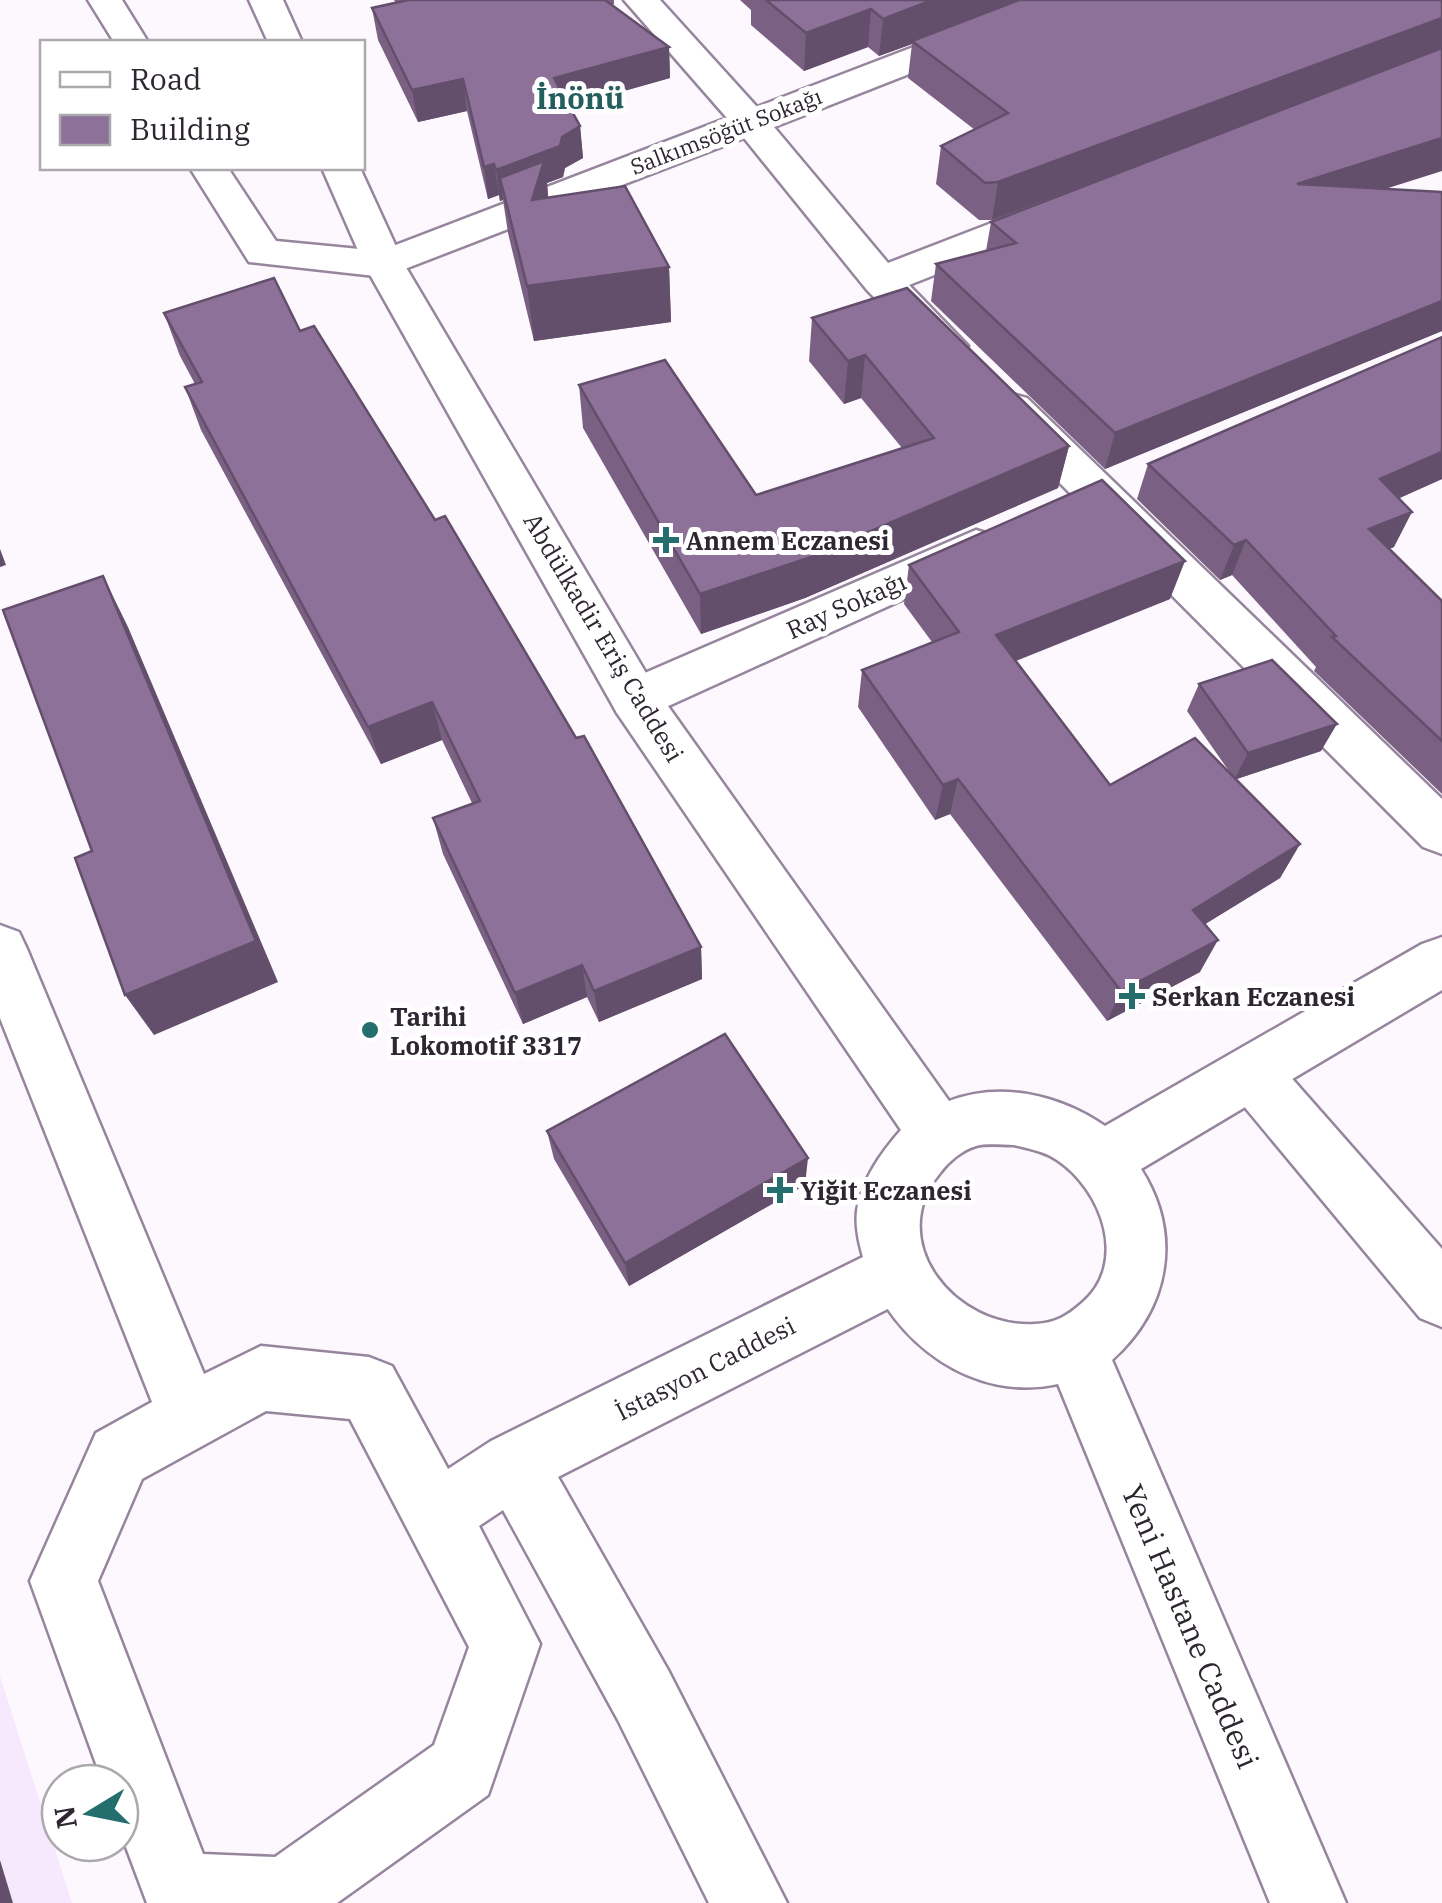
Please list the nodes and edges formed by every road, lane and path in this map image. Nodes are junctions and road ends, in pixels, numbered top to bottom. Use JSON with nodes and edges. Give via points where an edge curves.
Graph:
{"nodes":[{"id":1,"x":104,"y":0,"type":"edge"},
{"id":2,"x":266,"y":0,"type":"edge"},
{"id":3,"x":641,"y":0,"type":"edge"},
{"id":4,"x":1068,"y":0,"type":"edge"},
{"id":5,"x":130,"y":40,"type":"edge"},
{"id":6,"x":284,"y":40,"type":"edge"},
{"id":7,"x":750,"y":121,"type":"junction"},
{"id":8,"x":211,"y":170,"type":"edge"},
{"id":9,"x":342,"y":170,"type":"edge"},
{"id":10,"x":1098,"y":196,"type":"edge"},
{"id":11,"x":384,"y":264,"type":"junction"},
{"id":12,"x":881,"y":281,"type":"junction"},
{"id":13,"x":1009,"y":532,"type":"edge"},
{"id":14,"x":635,"y":699,"type":"junction"},
{"id":15,"x":1442,"y":832,"type":"edge"},
{"id":16,"x":0,"y":950,"type":"edge"},
{"id":17,"x":1442,"y":962,"type":"edge"},
{"id":18,"x":1253,"y":1075,"type":"junction"},
{"id":19,"x":938,"y":1134,"type":"junction"},
{"id":20,"x":1100,"y":1161,"type":"junction"},
{"id":21,"x":897,"y":1272,"type":"junction"},
{"id":22,"x":1442,"y":1296,"type":"edge"},
{"id":23,"x":1075,"y":1348,"type":"junction"},
{"id":24,"x":190,"y":1417,"type":"junction"},
{"id":25,"x":514,"y":1464,"type":"junction"},
{"id":26,"x":436,"y":1515,"type":"junction"},
{"id":27,"x":748,"y":1903,"type":"edge"},
{"id":28,"x":1308,"y":1903,"type":"edge"}],
"edges":[{"from":1,"to":5,"type":"street"},
{"from":2,"to":6,"type":"street"},
{"from":3,"to":7,"type":"street"},
{"from":4,"to":7,"type":"street","name":"Salkımsöğüt Sokağı"},
{"from":7,"to":11,"type":"street","name":"Salkımsöğüt Sokağı"},
{"from":7,"to":12,"type":"street"},
{"from":8,"to":11,"type":"street","via":[[263,253]]},
{"from":9,"to":11,"type":"street","name":"Abdülkadir Eriş Caddesi"},
{"from":10,"to":12,"type":"street"},
{"from":11,"to":14,"type":"street","name":"Abdülkadir Eriş Caddesi"},
{"from":12,"to":15,"type":"street"},
{"from":13,"to":14,"type":"street","name":"Ray Sokağı"},
{"from":14,"to":19,"type":"street","name":"Abdülkadir Eriş Caddesi"},
{"from":16,"to":24,"type":"street"},
{"from":17,"to":18,"type":"street"},
{"from":18,"to":20,"type":"street"},
{"from":18,"to":22,"type":"street"},
{"from":19,"to":20,"type":"street","via":[[974,1119],[1014,1118],[1054,1128]]},
{"from":19,"to":21,"type":"street","via":[[910,1159],[893,1192],[888,1232]]},
{"from":20,"to":23,"type":"street","via":[[1134,1217],[1138,1256],[1130,1294],[1108,1326]]},
{"from":21,"to":23,"type":"street","via":[[919,1308],[952,1337],[992,1354],[1034,1358]]},
{"from":21,"to":25,"type":"street","name":"İstasyon Caddesi"},
{"from":23,"to":28,"type":"street","name":"Yeni Hastane Caddesi"},
{"from":24,"to":26,"type":"street","via":[[261,1378],[370,1389]]},
{"from":24,"to":26,"type":"street","via":[[119,1456],[64,1581],[179,1890],[285,1894],[462,1768],[506,1644]]},
{"from":25,"to":26,"type":"street","name":"İstasyon Caddesi"},
{"from":25,"to":27,"type":"street"}]}
